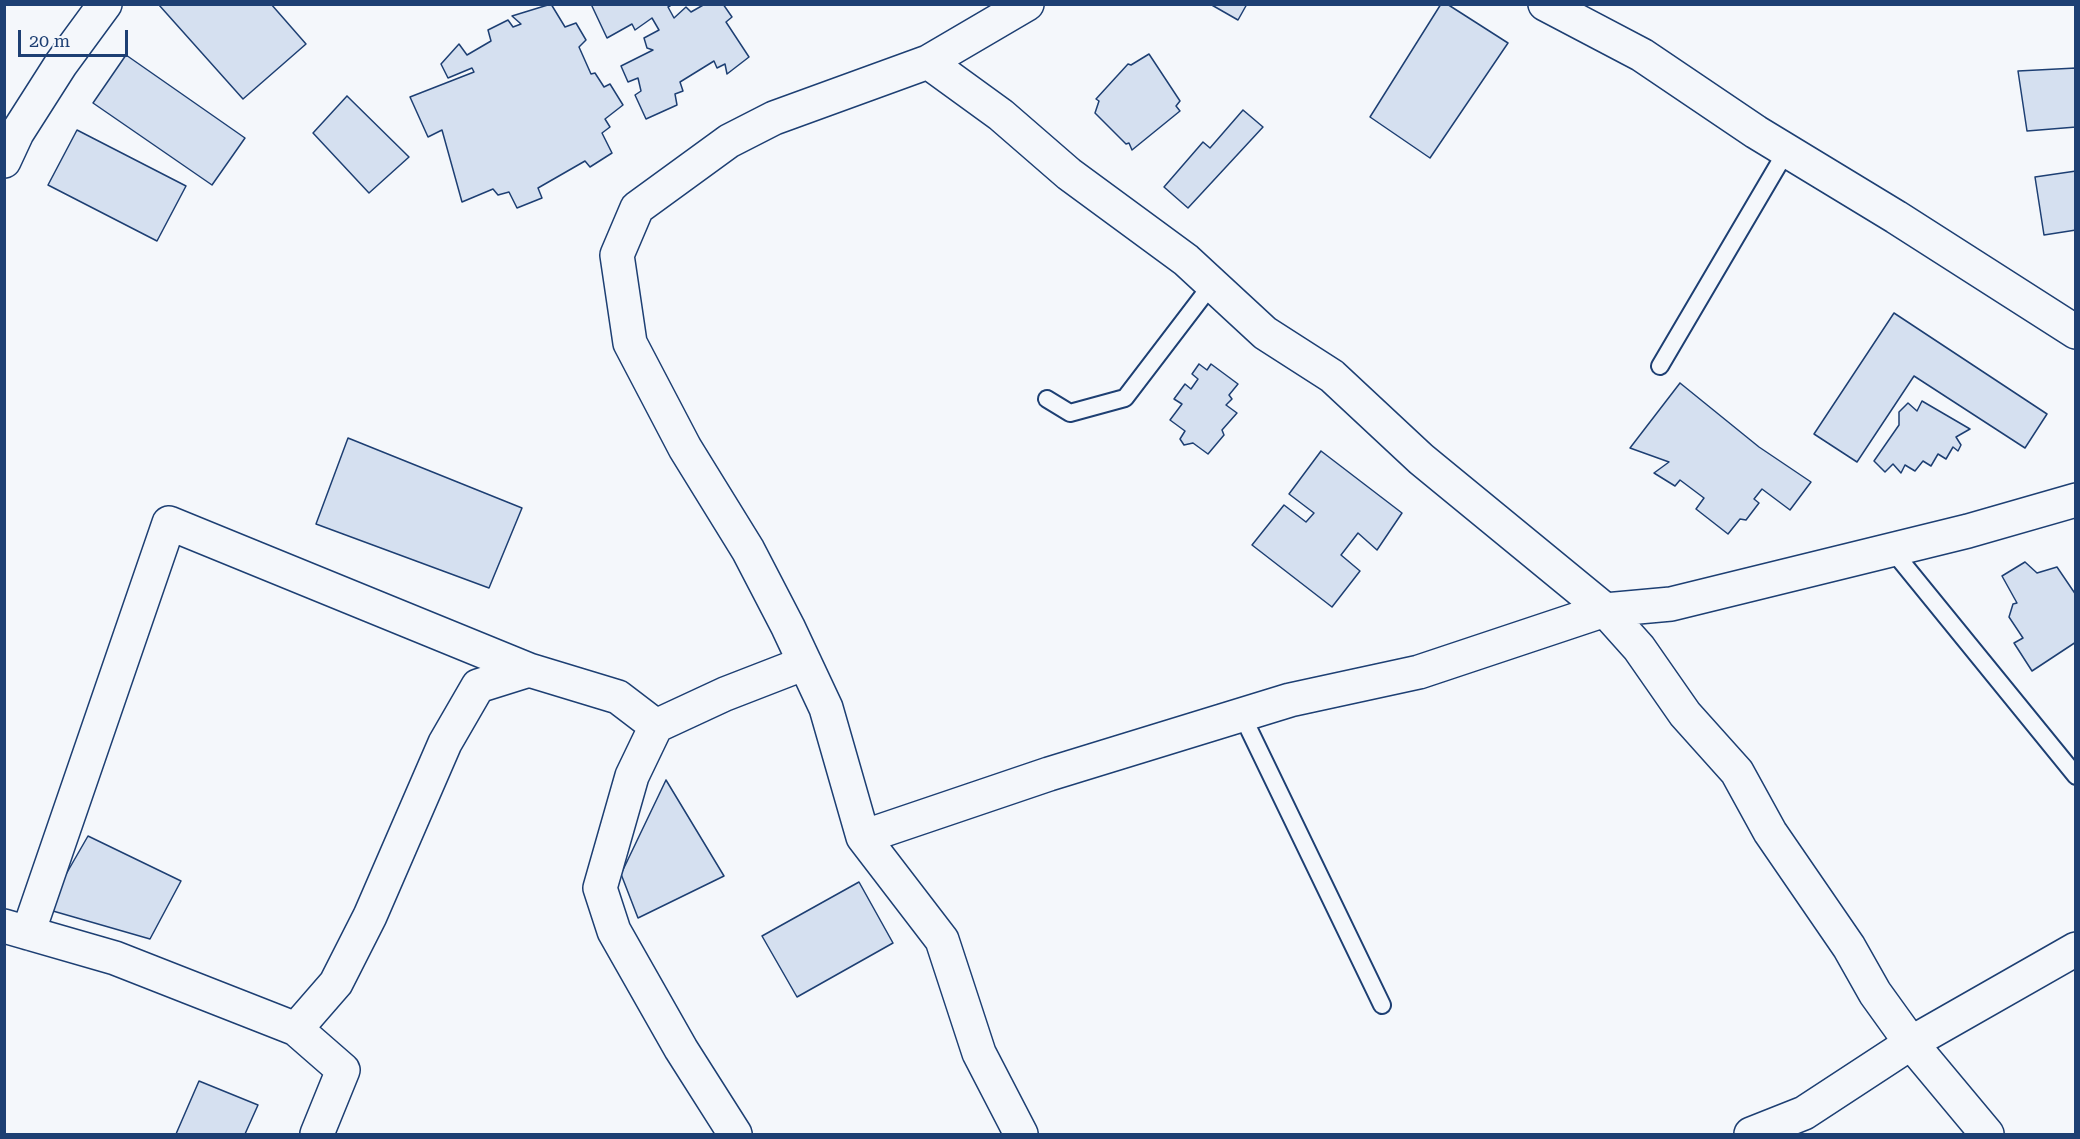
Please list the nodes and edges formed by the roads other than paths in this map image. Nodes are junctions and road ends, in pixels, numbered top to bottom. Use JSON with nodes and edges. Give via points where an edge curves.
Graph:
{"nodes":[{"id":1,"x":92,"y":4,"type":"edge"},
{"id":2,"x":105,"y":4,"type":"edge"},
{"id":3,"x":1027,"y":4,"type":"edge"},
{"id":4,"x":1545,"y":4,"type":"edge"},
{"id":5,"x":928,"y":62,"type":"junction"},
{"id":6,"x":61,"y":64,"type":"junction"},
{"id":7,"x":9,"y":142,"type":"edge"},
{"id":8,"x":1787,"y":150,"type":"junction"},
{"id":9,"x":1212,"y":284,"type":"junction"},
{"id":10,"x":2076,"y":332,"type":"edge"},
{"id":11,"x":1660,"y":366,"type":"dead end"},
{"id":12,"x":1047,"y":399,"type":"dead end"},
{"id":13,"x":2076,"y":500,"type":"edge"},
{"id":14,"x":1892,"y":550,"type":"junction"},
{"id":15,"x":1605,"y":610,"type":"junction"},
{"id":16,"x":805,"y":663,"type":"junction"},
{"id":17,"x":529,"y":670,"type":"junction"},
{"id":18,"x":1242,"y":715,"type":"junction"},
{"id":19,"x":656,"y":726,"type":"junction"},
{"id":20,"x":2076,"y":776,"type":"edge"},
{"id":21,"x":863,"y":837,"type":"junction"},
{"id":22,"x":16,"y":930,"type":"edge"},
{"id":23,"x":2076,"y":950,"type":"edge"},
{"id":24,"x":1382,"y":1005,"type":"dead end"},
{"id":25,"x":296,"y":1029,"type":"junction"},
{"id":26,"x":1911,"y":1043,"type":"junction"},
{"id":27,"x":317,"y":1134,"type":"edge"},
{"id":28,"x":735,"y":1134,"type":"edge"},
{"id":29,"x":1021,"y":1134,"type":"edge"},
{"id":30,"x":1751,"y":1134,"type":"edge"},
{"id":31,"x":1987,"y":1134,"type":"edge"}],
"edges":[{"from":1,"to":6,"type":"street"},
{"from":2,"to":6,"type":"street"},
{"from":3,"to":5,"type":"street"},
{"from":4,"to":8,"type":"street","via":[[1642,55]]},
{"from":5,"to":9,"type":"street","via":[[1001,115],[1069,174],[1186,260]]},
{"from":5,"to":16,"type":"street","via":[[774,118],[729,141],[637,208],[617,255],[630,342],[685,448],[748,550]]},
{"from":6,"to":7,"type":"street"},
{"from":8,"to":10,"type":"street"},
{"from":8,"to":11,"type":"lane"},
{"from":9,"to":12,"type":"lane","via":[[1125,398],[1070,412]]},
{"from":9,"to":15,"type":"street","via":[[1265,333],[1332,376],[1421,459]]},
{"from":13,"to":14,"type":"street"},
{"from":14,"to":15,"type":"street","via":[[1671,604]]},
{"from":14,"to":20,"type":"lane"},
{"from":15,"to":18,"type":"street","via":[[1419,672],[1290,700]]},
{"from":15,"to":26,"type":"street","via":[[1639,648],[1685,714],[1737,772],[1770,832],[1850,946],[1875,993]]},
{"from":16,"to":19,"type":"street"},
{"from":16,"to":21,"type":"street","via":[[826,708]]},
{"from":17,"to":19,"type":"street","via":[[618,697]]},
{"from":17,"to":22,"type":"street","via":[[169,523]]},
{"from":17,"to":25,"type":"street","via":[[478,686],[444,743],[370,916],[336,983]]},
{"from":18,"to":21,"type":"street"},
{"from":18,"to":24,"type":"lane"},
{"from":19,"to":28,"type":"street","via":[[632,776],[600,888],[614,931]]},
{"from":21,"to":29,"type":"street","via":[[942,940],[979,1053]]},
{"from":22,"to":25,"type":"street","via":[[115,958]]},
{"from":23,"to":26,"type":"street"},
{"from":25,"to":27,"type":"street","via":[[343,1070]]},
{"from":26,"to":30,"type":"street","via":[[1803,1113]]},
{"from":26,"to":31,"type":"street"}]}
